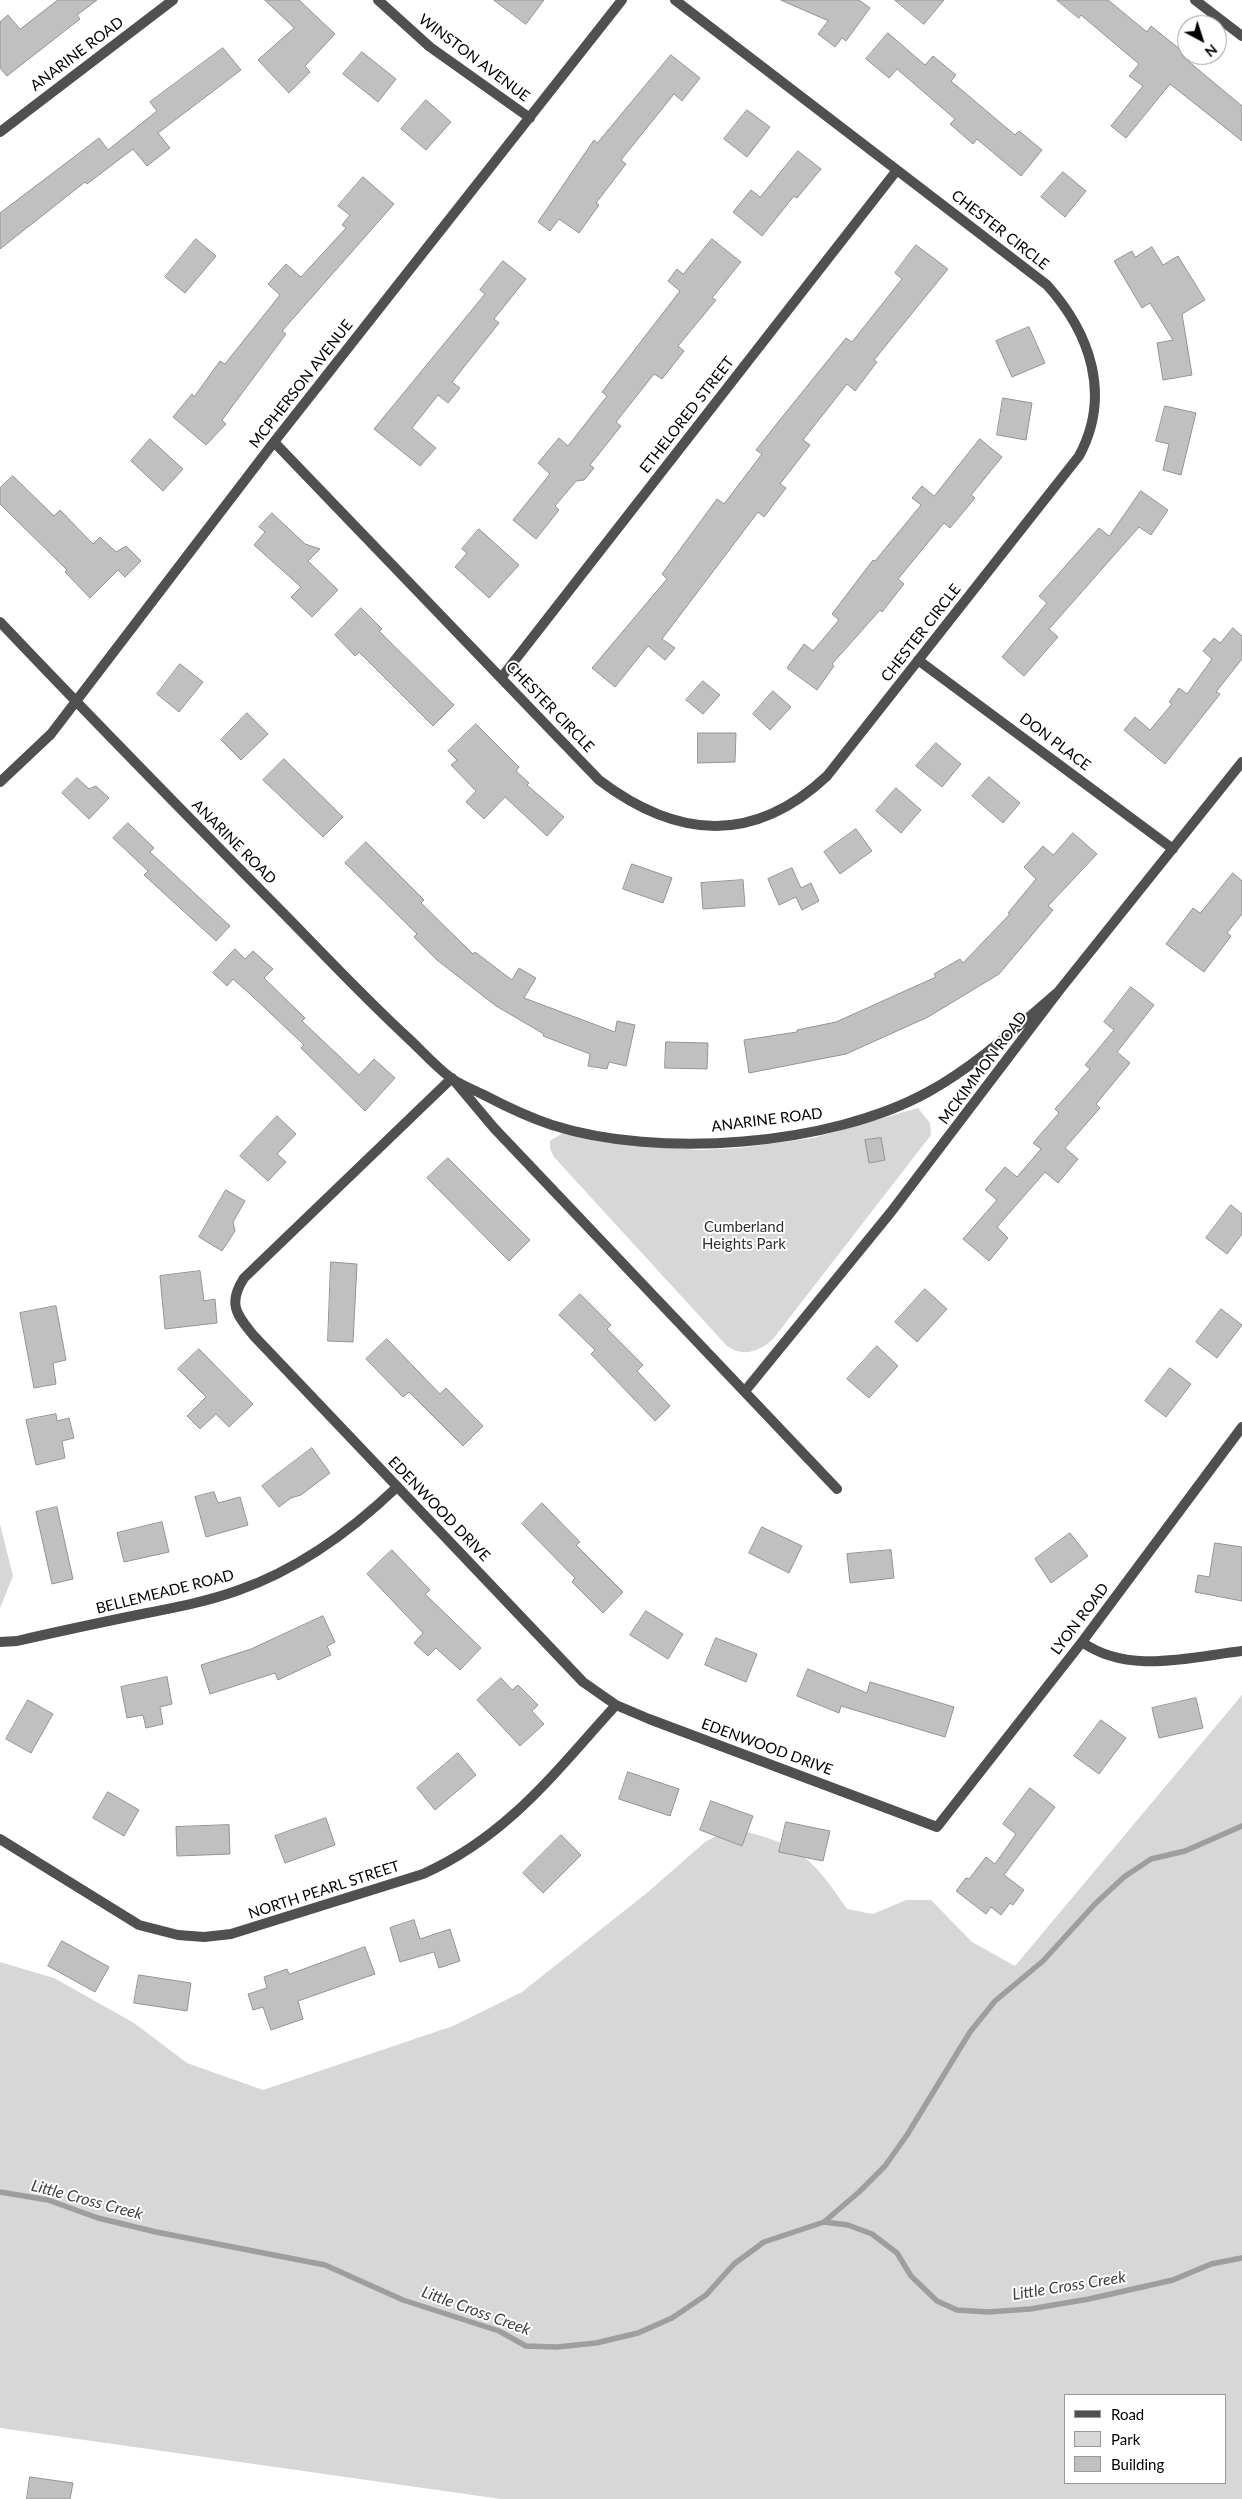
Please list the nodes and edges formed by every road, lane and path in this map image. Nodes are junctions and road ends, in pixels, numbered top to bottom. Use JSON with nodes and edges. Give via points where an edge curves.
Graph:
{"nodes":[{"id":1,"x":173,"y":0,"type":"edge"},
{"id":2,"x":378,"y":0,"type":"edge"},
{"id":3,"x":622,"y":0,"type":"edge"},
{"id":4,"x":675,"y":0,"type":"edge"},
{"id":5,"x":1195,"y":0,"type":"edge"},
{"id":6,"x":1242,"y":36,"type":"edge"},
{"id":7,"x":530,"y":118,"type":"junction"},
{"id":8,"x":0,"y":132,"type":"edge"},
{"id":9,"x":897,"y":170,"type":"junction"},
{"id":10,"x":274,"y":442,"type":"junction"},
{"id":11,"x":0,"y":622,"type":"edge"},
{"id":12,"x":918,"y":660,"type":"junction"},
{"id":13,"x":501,"y":678,"type":"junction"},
{"id":14,"x":75,"y":702,"type":"junction"},
{"id":15,"x":1242,"y":762,"type":"edge"},
{"id":16,"x":0,"y":782,"type":"edge"},
{"id":17,"x":1173,"y":849,"type":"junction"},
{"id":18,"x":1058,"y":992,"type":"junction"},
{"id":19,"x":452,"y":1078,"type":"junction"},
{"id":20,"x":745,"y":1391,"type":"junction"},
{"id":21,"x":1242,"y":1427,"type":"edge"},
{"id":22,"x":397,"y":1487,"type":"junction"},
{"id":23,"x":837,"y":1488,"type":"dead end"},
{"id":24,"x":0,"y":1642,"type":"edge"},
{"id":25,"x":1082,"y":1642,"type":"junction"},
{"id":26,"x":1242,"y":1651,"type":"edge"},
{"id":27,"x":616,"y":1705,"type":"junction"},
{"id":28,"x":937,"y":1827,"type":"joint"},
{"id":29,"x":0,"y":1839,"type":"edge"}],
"edges":[{"from":1,"to":8,"type":"street","name":"ANARINE ROAD"},
{"from":2,"to":7,"type":"street","name":"WINSTON AVENUE","via":[[430,47]]},
{"from":3,"to":7,"type":"street","name":"MCPHERSON AVENUE"},
{"from":4,"to":9,"type":"street","name":"CHESTER CIRCLE"},
{"from":5,"to":6,"type":"street"},
{"from":7,"to":10,"type":"street","name":"MCPHERSON AVENUE"},
{"from":9,"to":12,"type":"street","name":"CHESTER CIRCLE","via":[[1047,285],[1079,327],[1089,352],[1094,378],[1093,418],[1079,456]]},
{"from":9,"to":13,"type":"street","name":"ETHELORED STREET"},
{"from":10,"to":13,"type":"street","name":"CHESTER CIRCLE"},
{"from":10,"to":14,"type":"street","name":"MCPHERSON AVENUE"},
{"from":11,"to":14,"type":"street","name":"ANARINE ROAD"},
{"from":12,"to":13,"type":"street","name":"CHESTER CIRCLE","via":[[828,776],[808,794],[761,819],[721,826],[668,819],[620,796],[599,780]]},
{"from":12,"to":17,"type":"street","name":"DON PLACE"},
{"from":14,"to":16,"type":"street","name":"MCPHERSON AVENUE","via":[[51,734]]},
{"from":14,"to":19,"type":"street","name":"ANARINE ROAD","via":[[373,1005]]},
{"from":15,"to":17,"type":"street","name":"MCKIMMON ROAD"},
{"from":17,"to":18,"type":"street","name":"MCKIMMON ROAD"},
{"from":18,"to":19,"type":"street","name":"ANARINE ROAD","via":[[975,1063],[926,1093],[870,1116],[806,1133],[699,1143],[593,1134],[516,1112]]},
{"from":18,"to":20,"type":"street","name":"MCKIMMON ROAD","via":[[891,1212]]},
{"from":19,"to":20,"type":"street","name":"ANARINE ROAD","via":[[494,1128]]},
{"from":19,"to":22,"type":"street","name":"EDENWOOD DRIVE","via":[[244,1278],[235,1302],[238,1315],[254,1336]]},
{"from":20,"to":23,"type":"street","name":"ANARINE ROAD"},
{"from":21,"to":25,"type":"street","name":"LYON ROAD"},
{"from":22,"to":24,"type":"street","name":"BELLEMEADE ROAD","via":[[345,1532],[312,1555],[240,1590],[201,1602]]},
{"from":22,"to":27,"type":"street","name":"EDENWOOD DRIVE","via":[[584,1682]]},
{"from":25,"to":26,"type":"street","via":[[1095,1652],[1147,1662]]},
{"from":25,"to":28,"type":"street","name":"LYON ROAD"},
{"from":27,"to":28,"type":"street","name":"EDENWOOD DRIVE"},
{"from":27,"to":29,"type":"street","name":"NORTH PEARL STREET","via":[[509,1820],[448,1863],[423,1874],[231,1934],[178,1935],[139,1925]]}]}
